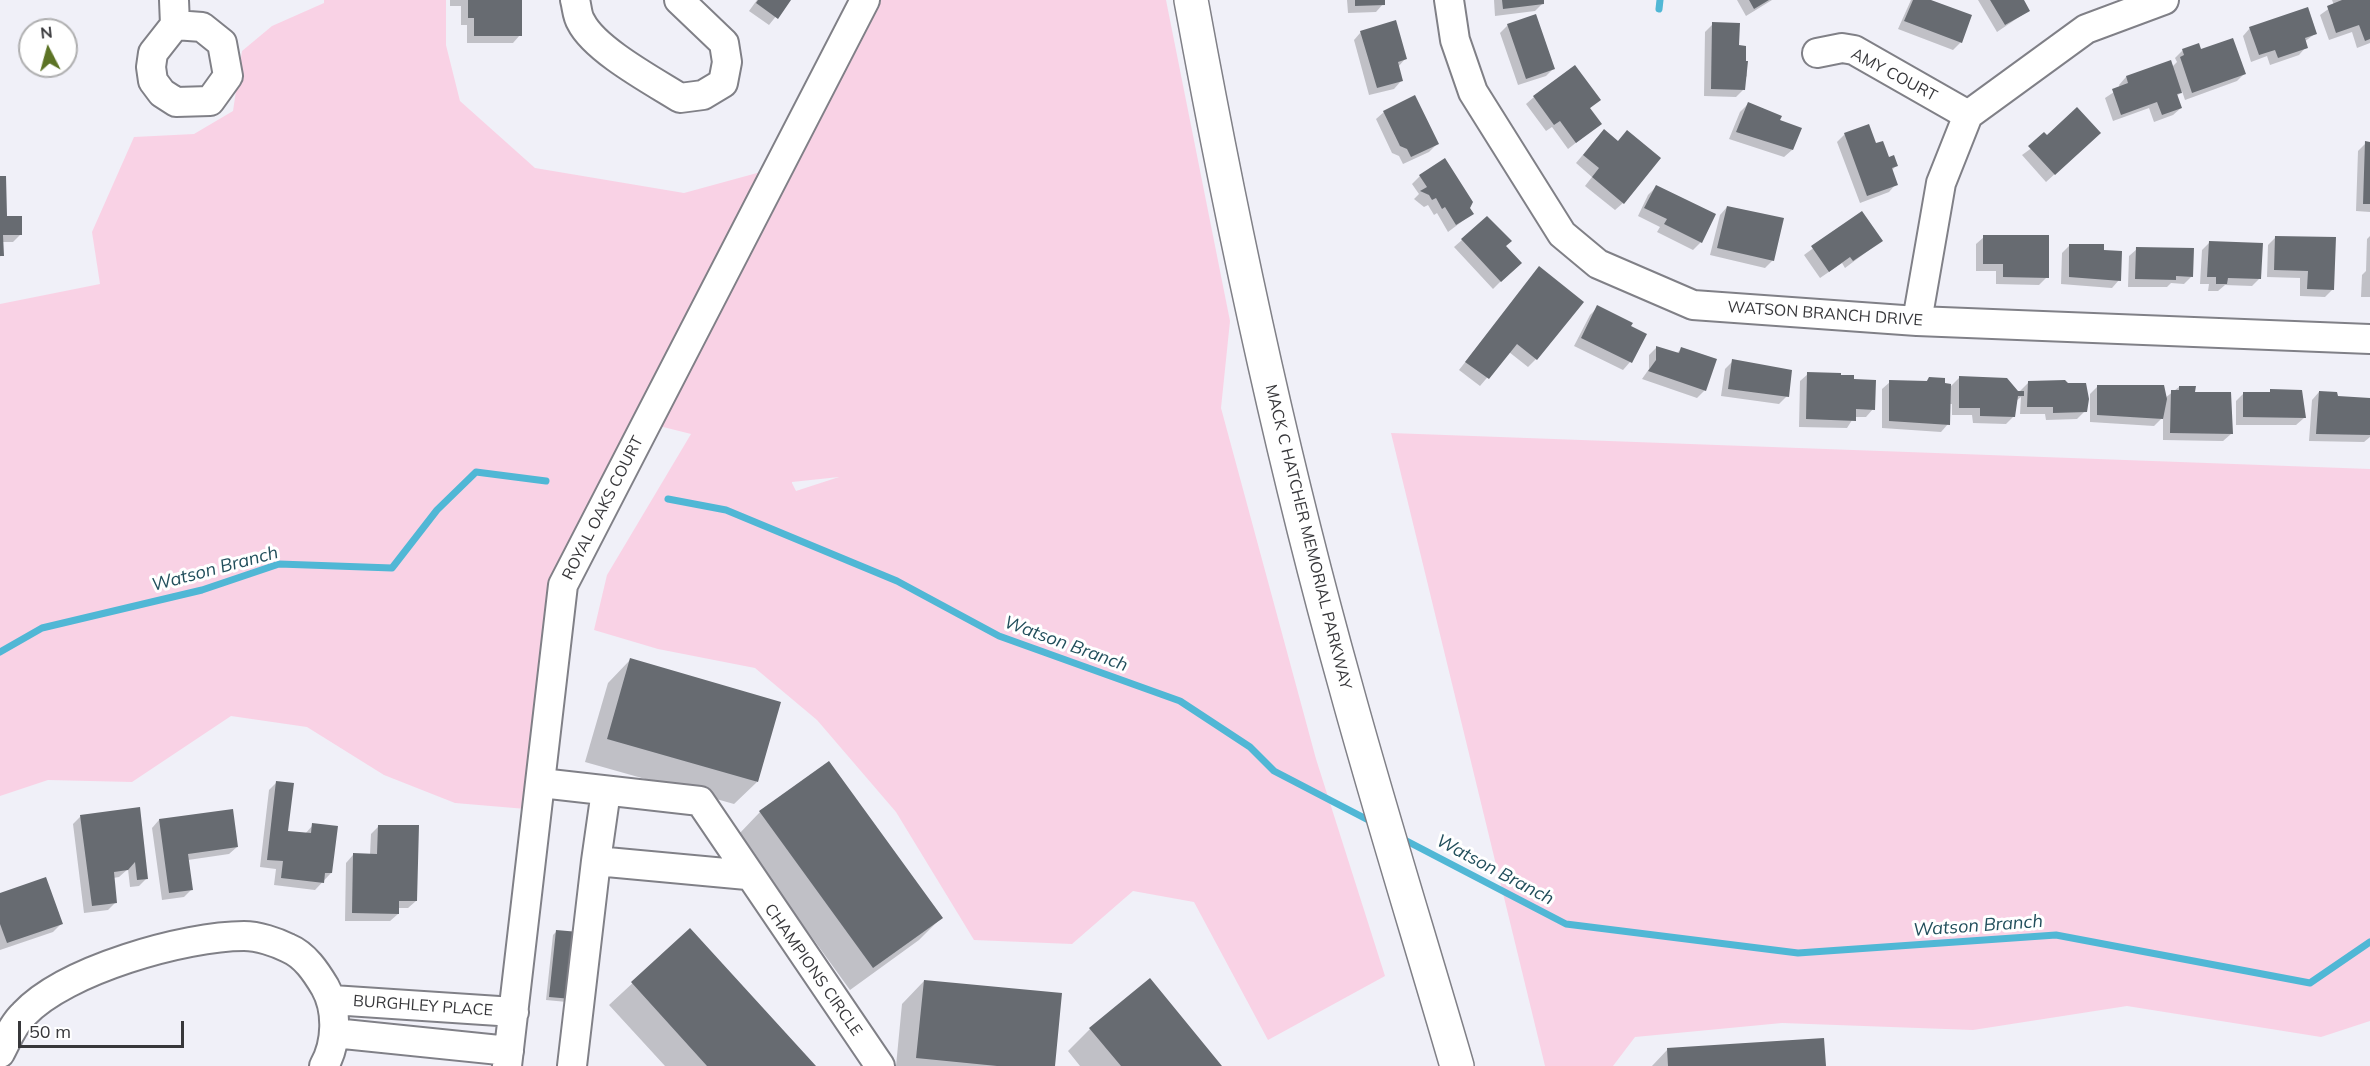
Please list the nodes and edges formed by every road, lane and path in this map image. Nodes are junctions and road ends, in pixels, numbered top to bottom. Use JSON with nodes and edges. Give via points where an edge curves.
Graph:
{"nodes":[{"id":1,"x":575,"y":0,"type":"edge"},
{"id":2,"x":679,"y":0,"type":"edge"},
{"id":3,"x":865,"y":0,"type":"edge"},
{"id":4,"x":1191,"y":0,"type":"edge"},
{"id":5,"x":1449,"y":0,"type":"edge"},
{"id":6,"x":2164,"y":0,"type":"edge"},
{"id":7,"x":1817,"y":53,"type":"dead end"},
{"id":8,"x":1968,"y":115,"type":"junction"},
{"id":9,"x":1917,"y":321,"type":"junction"},
{"id":10,"x":2370,"y":339,"type":"edge"},
{"id":11,"x":541,"y":783,"type":"junction"},
{"id":12,"x":606,"y":791,"type":"junction"},
{"id":13,"x":596,"y":861,"type":"junction"},
{"id":14,"x":747,"y":875,"type":"junction"},
{"id":15,"x":332,"y":1000,"type":"junction"},
{"id":16,"x":514,"y":1012,"type":"junction"},
{"id":17,"x":334,"y":1033,"type":"junction"},
{"id":18,"x":0,"y":1053,"type":"edge"},
{"id":19,"x":0,"y":1059,"type":"edge"},
{"id":20,"x":508,"y":1059,"type":"edge"},
{"id":21,"x":7,"y":1066,"type":"edge"},
{"id":22,"x":324,"y":1066,"type":"edge"},
{"id":23,"x":572,"y":1066,"type":"edge"},
{"id":24,"x":880,"y":1066,"type":"edge"},
{"id":25,"x":1457,"y":1066,"type":"edge"}],
"edges":[{"from":1,"to":2,"type":"street","via":[[578,16],[589,32],[626,64],[680,98],[703,94],[723,83],[727,62],[724,43]]},
{"from":3,"to":11,"type":"street","name":"ROYAL OAKS COURT","via":[[563,585]]},
{"from":4,"to":25,"type":"main road","name":"MACK C HATCHER MEMORIAL PARKWAY","via":[[1243,274],[1344,684]]},
{"from":5,"to":9,"type":"street","name":"WATSON BRANCH DRIVE","via":[[1455,40],[1473,93],[1562,234],[1598,264],[1693,305]]},
{"from":6,"to":8,"type":"street","via":[[2086,29]]},
{"from":7,"to":8,"type":"street","name":"AMY COURT","via":[[1854,50]]},
{"from":8,"to":9,"type":"street","via":[[1941,183]]},
{"from":9,"to":10,"type":"street","name":"WATSON BRANCH DRIVE"},
{"from":11,"to":12,"type":"street","name":"CHAMPIONS CIRCLE"},
{"from":11,"to":16,"type":"street","name":"ROYAL OAKS COURT"},
{"from":12,"to":13,"type":"street"},
{"from":12,"to":14,"type":"street","name":"CHAMPIONS CIRCLE","via":[[700,801]]},
{"from":13,"to":14,"type":"street"},
{"from":13,"to":23,"type":"street"},
{"from":14,"to":24,"type":"street","name":"CHAMPIONS CIRCLE"},
{"from":15,"to":16,"type":"street","name":"BURGHLEY PLACE"},
{"from":15,"to":17,"type":"street","name":"BURGHLEY PLACE"},
{"from":15,"to":18,"type":"street","name":"BURGHLEY PLACE","via":[[297,953],[248,936],[224,937],[172,946],[73,981],[23,1014]]},
{"from":16,"to":20,"type":"street","name":"ROYAL OAKS COURT"},
{"from":17,"to":20,"type":"street","name":"BURGHLEY PLACE"},
{"from":17,"to":22,"type":"street","name":"BURGHLEY PLACE"},
{"from":19,"to":21,"type":"street"}]}
